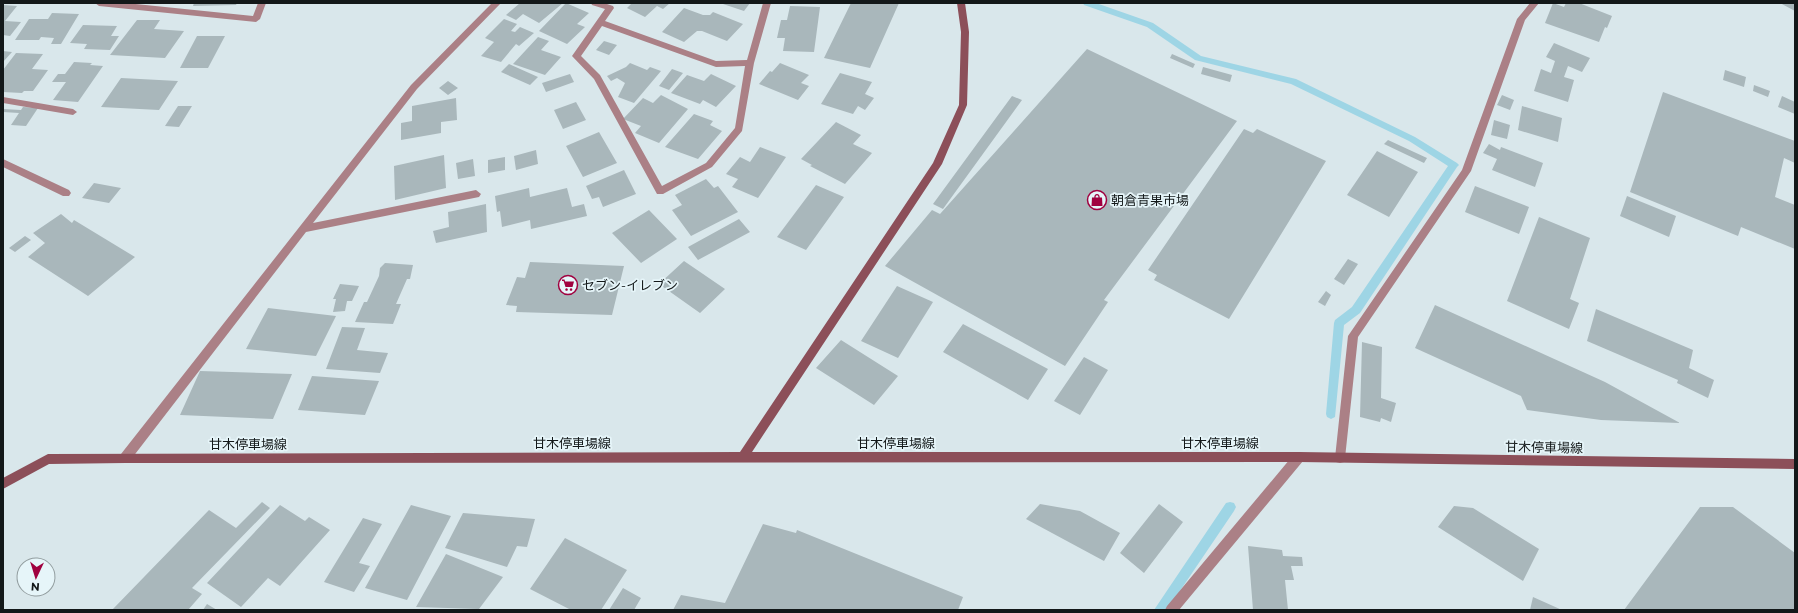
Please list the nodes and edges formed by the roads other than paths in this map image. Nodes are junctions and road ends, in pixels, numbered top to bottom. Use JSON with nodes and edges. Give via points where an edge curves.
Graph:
{"nodes":[{"id":1,"x":99,"y":3,"type":"edge"},
{"id":2,"x":262,"y":3,"type":"edge"},
{"id":3,"x":497,"y":3,"type":"edge"},
{"id":4,"x":595,"y":3,"type":"edge"},
{"id":5,"x":767,"y":3,"type":"edge"},
{"id":6,"x":961,"y":3,"type":"edge"},
{"id":7,"x":1535,"y":3,"type":"edge"},
{"id":8,"x":600,"y":22,"type":"junction"},
{"id":9,"x":750,"y":64,"type":"junction"},
{"id":10,"x":3,"y":100,"type":"edge"},
{"id":11,"x":73,"y":112,"type":"dead end"},
{"id":12,"x":3,"y":163,"type":"edge"},
{"id":13,"x":66,"y":193,"type":"dead end"},
{"id":14,"x":476,"y":194,"type":"dead end"},
{"id":15,"x":304,"y":229,"type":"junction"},
{"id":16,"x":743,"y":457,"type":"junction"},
{"id":17,"x":1299,"y":457,"type":"junction"},
{"id":18,"x":125,"y":458,"type":"junction"},
{"id":19,"x":1340,"y":458,"type":"junction"},
{"id":20,"x":1795,"y":464,"type":"edge"},
{"id":21,"x":3,"y":484,"type":"edge"},
{"id":22,"x":1171,"y":610,"type":"edge"}],
"edges":[{"from":1,"to":2,"type":"street","via":[[256,19]]},
{"from":3,"to":15,"type":"street","via":[[414,87]]},
{"from":4,"to":8,"type":"street","via":[[610,8]]},
{"from":5,"to":9,"type":"street"},
{"from":6,"to":16,"type":"main road","via":[[965,32],[963,105],[937,164]]},
{"from":7,"to":19,"type":"street","via":[[1521,19],[1466,171],[1353,336]]},
{"from":8,"to":9,"type":"street","via":[[716,64]]},
{"from":8,"to":9,"type":"street","via":[[576,56],[597,77],[660,191],[709,166],[739,129]]},
{"from":10,"to":11,"type":"street"},
{"from":12,"to":13,"type":"street"},
{"from":14,"to":15,"type":"street"},
{"from":15,"to":18,"type":"street"},
{"from":16,"to":17,"type":"main road","name":"甘木停車場線"},
{"from":16,"to":18,"type":"main road","name":"甘木停車場線"},
{"from":17,"to":19,"type":"main road","name":"甘木停車場線"},
{"from":17,"to":22,"type":"street"},
{"from":18,"to":21,"type":"main road","name":"甘木停車場線","via":[[48,459]]},
{"from":19,"to":20,"type":"main road","name":"甘木停車場線"}]}
